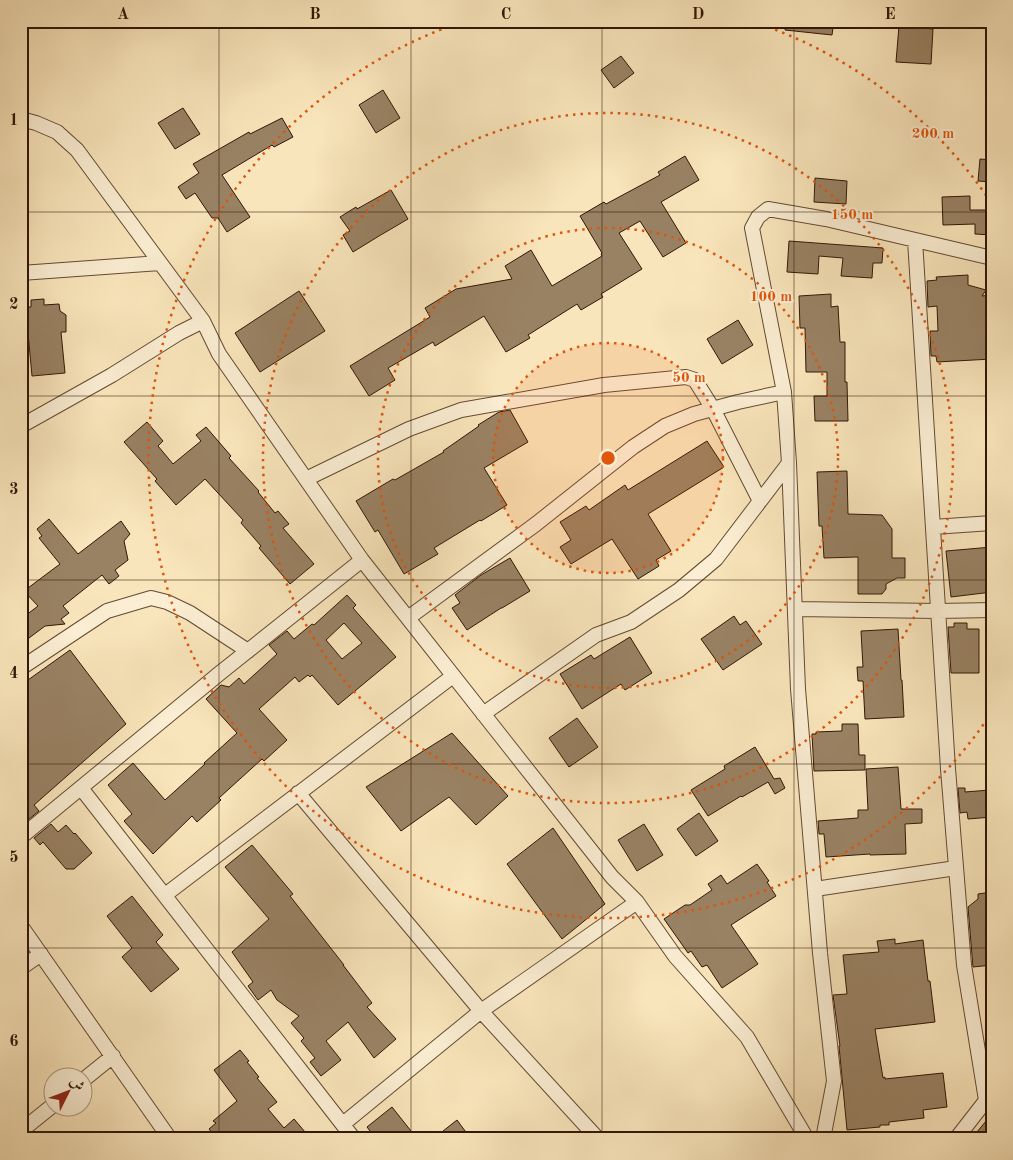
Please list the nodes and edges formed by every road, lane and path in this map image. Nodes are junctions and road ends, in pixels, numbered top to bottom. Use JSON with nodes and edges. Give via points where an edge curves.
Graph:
{"nodes":[{"id":1,"x":21,"y":119,"type":"edge"},
{"id":2,"x":915,"y":240,"type":"junction"},
{"id":3,"x":992,"y":258,"type":"edge"},
{"id":4,"x":160,"y":263,"type":"junction"},
{"id":5,"x":21,"y":272,"type":"edge"},
{"id":6,"x":203,"y":321,"type":"junction"},
{"id":7,"x":784,"y":392,"type":"junction"},
{"id":8,"x":713,"y":409,"type":"junction"},
{"id":9,"x":21,"y":426,"type":"edge"},
{"id":10,"x":789,"y":463,"type":"junction"},
{"id":11,"x":306,"y":479,"type":"junction"},
{"id":12,"x":760,"y":501,"type":"junction"},
{"id":13,"x":992,"y":523,"type":"edge"},
{"id":14,"x":933,"y":527,"type":"junction"},
{"id":15,"x":362,"y":560,"type":"junction"},
{"id":16,"x":795,"y":609,"type":"junction"},
{"id":17,"x":992,"y":610,"type":"edge"},
{"id":18,"x":938,"y":611,"type":"junction"},
{"id":19,"x":408,"y":618,"type":"junction"},
{"id":20,"x":248,"y":651,"type":"junction"},
{"id":21,"x":21,"y":668,"type":"edge"},
{"id":22,"x":453,"y":676,"type":"junction"},
{"id":23,"x":483,"y":714,"type":"junction"},
{"id":24,"x":81,"y":788,"type":"junction"},
{"id":25,"x":298,"y":794,"type":"junction"},
{"id":26,"x":21,"y":837,"type":"edge"},
{"id":27,"x":956,"y":868,"type":"junction"},
{"id":28,"x":815,"y":889,"type":"junction"},
{"id":29,"x":165,"y":895,"type":"junction"},
{"id":30,"x":637,"y":902,"type":"junction"},
{"id":31,"x":21,"y":926,"type":"edge"},
{"id":32,"x":41,"y":954,"type":"junction"},
{"id":33,"x":21,"y":968,"type":"edge"},
{"id":34,"x":481,"y":1011,"type":"junction"},
{"id":35,"x":113,"y":1056,"type":"junction"},
{"id":36,"x":92,"y":1073,"type":"edge"},
{"id":37,"x":989,"y":1096,"type":"edge"},
{"id":38,"x":42,"y":1114,"type":"edge"},
{"id":39,"x":343,"y":1124,"type":"junction"},
{"id":40,"x":21,"y":1131,"type":"edge"},
{"id":41,"x":168,"y":1138,"type":"edge"},
{"id":42,"x":354,"y":1139,"type":"edge"},
{"id":43,"x":598,"y":1139,"type":"edge"},
{"id":44,"x":807,"y":1139,"type":"edge"},
{"id":45,"x":823,"y":1139,"type":"edge"},
{"id":46,"x":956,"y":1139,"type":"edge"}],
"edges":[{"from":1,"to":4,"type":"street","via":[[57,132],[77,150]]},
{"from":2,"to":3,"type":"street"},
{"from":2,"to":7,"type":"street","via":[[768,209],[758,217],[752,228]]},
{"from":2,"to":14,"type":"street"},
{"from":4,"to":5,"type":"street"},
{"from":4,"to":6,"type":"street"},
{"from":6,"to":9,"type":"street"},
{"from":6,"to":11,"type":"street","via":[[219,354]]},
{"from":7,"to":8,"type":"street"},
{"from":7,"to":10,"type":"street"},
{"from":8,"to":11,"type":"street","via":[[695,380],[686,377],[604,385],[524,398],[461,410],[409,429]]},
{"from":8,"to":12,"type":"street"},
{"from":8,"to":19,"type":"street","via":[[664,426],[633,447],[536,524]]},
{"from":10,"to":12,"type":"street"},
{"from":10,"to":16,"type":"street"},
{"from":11,"to":15,"type":"street"},
{"from":12,"to":23,"type":"street","via":[[716,558],[679,590],[631,622],[596,636]]},
{"from":13,"to":14,"type":"street"},
{"from":14,"to":18,"type":"street"},
{"from":15,"to":19,"type":"street"},
{"from":15,"to":20,"type":"street"},
{"from":16,"to":18,"type":"street"},
{"from":16,"to":28,"type":"street","via":[[798,689]]},
{"from":17,"to":18,"type":"street"},
{"from":18,"to":27,"type":"street"},
{"from":19,"to":22,"type":"street"},
{"from":20,"to":21,"type":"street","via":[[190,613],[151,598],[107,611]]},
{"from":20,"to":24,"type":"street"},
{"from":22,"to":23,"type":"street"},
{"from":22,"to":25,"type":"street"},
{"from":23,"to":30,"type":"street","via":[[612,877]]},
{"from":24,"to":26,"type":"street"},
{"from":24,"to":29,"type":"street"},
{"from":25,"to":29,"type":"street"},
{"from":25,"to":34,"type":"street"},
{"from":27,"to":28,"type":"street"},
{"from":27,"to":37,"type":"street","via":[[964,965]]},
{"from":28,"to":45,"type":"street","via":[[834,1080]]},
{"from":29,"to":39,"type":"street"},
{"from":30,"to":34,"type":"street"},
{"from":30,"to":44,"type":"street","via":[[675,956],[747,1037]]},
{"from":31,"to":32,"type":"street"},
{"from":32,"to":33,"type":"street"},
{"from":32,"to":35,"type":"street"},
{"from":34,"to":39,"type":"street"},
{"from":34,"to":43,"type":"street"},
{"from":35,"to":36,"type":"street"},
{"from":35,"to":41,"type":"street"},
{"from":37,"to":46,"type":"street"},
{"from":38,"to":40,"type":"street"},
{"from":39,"to":42,"type":"street"}]}
